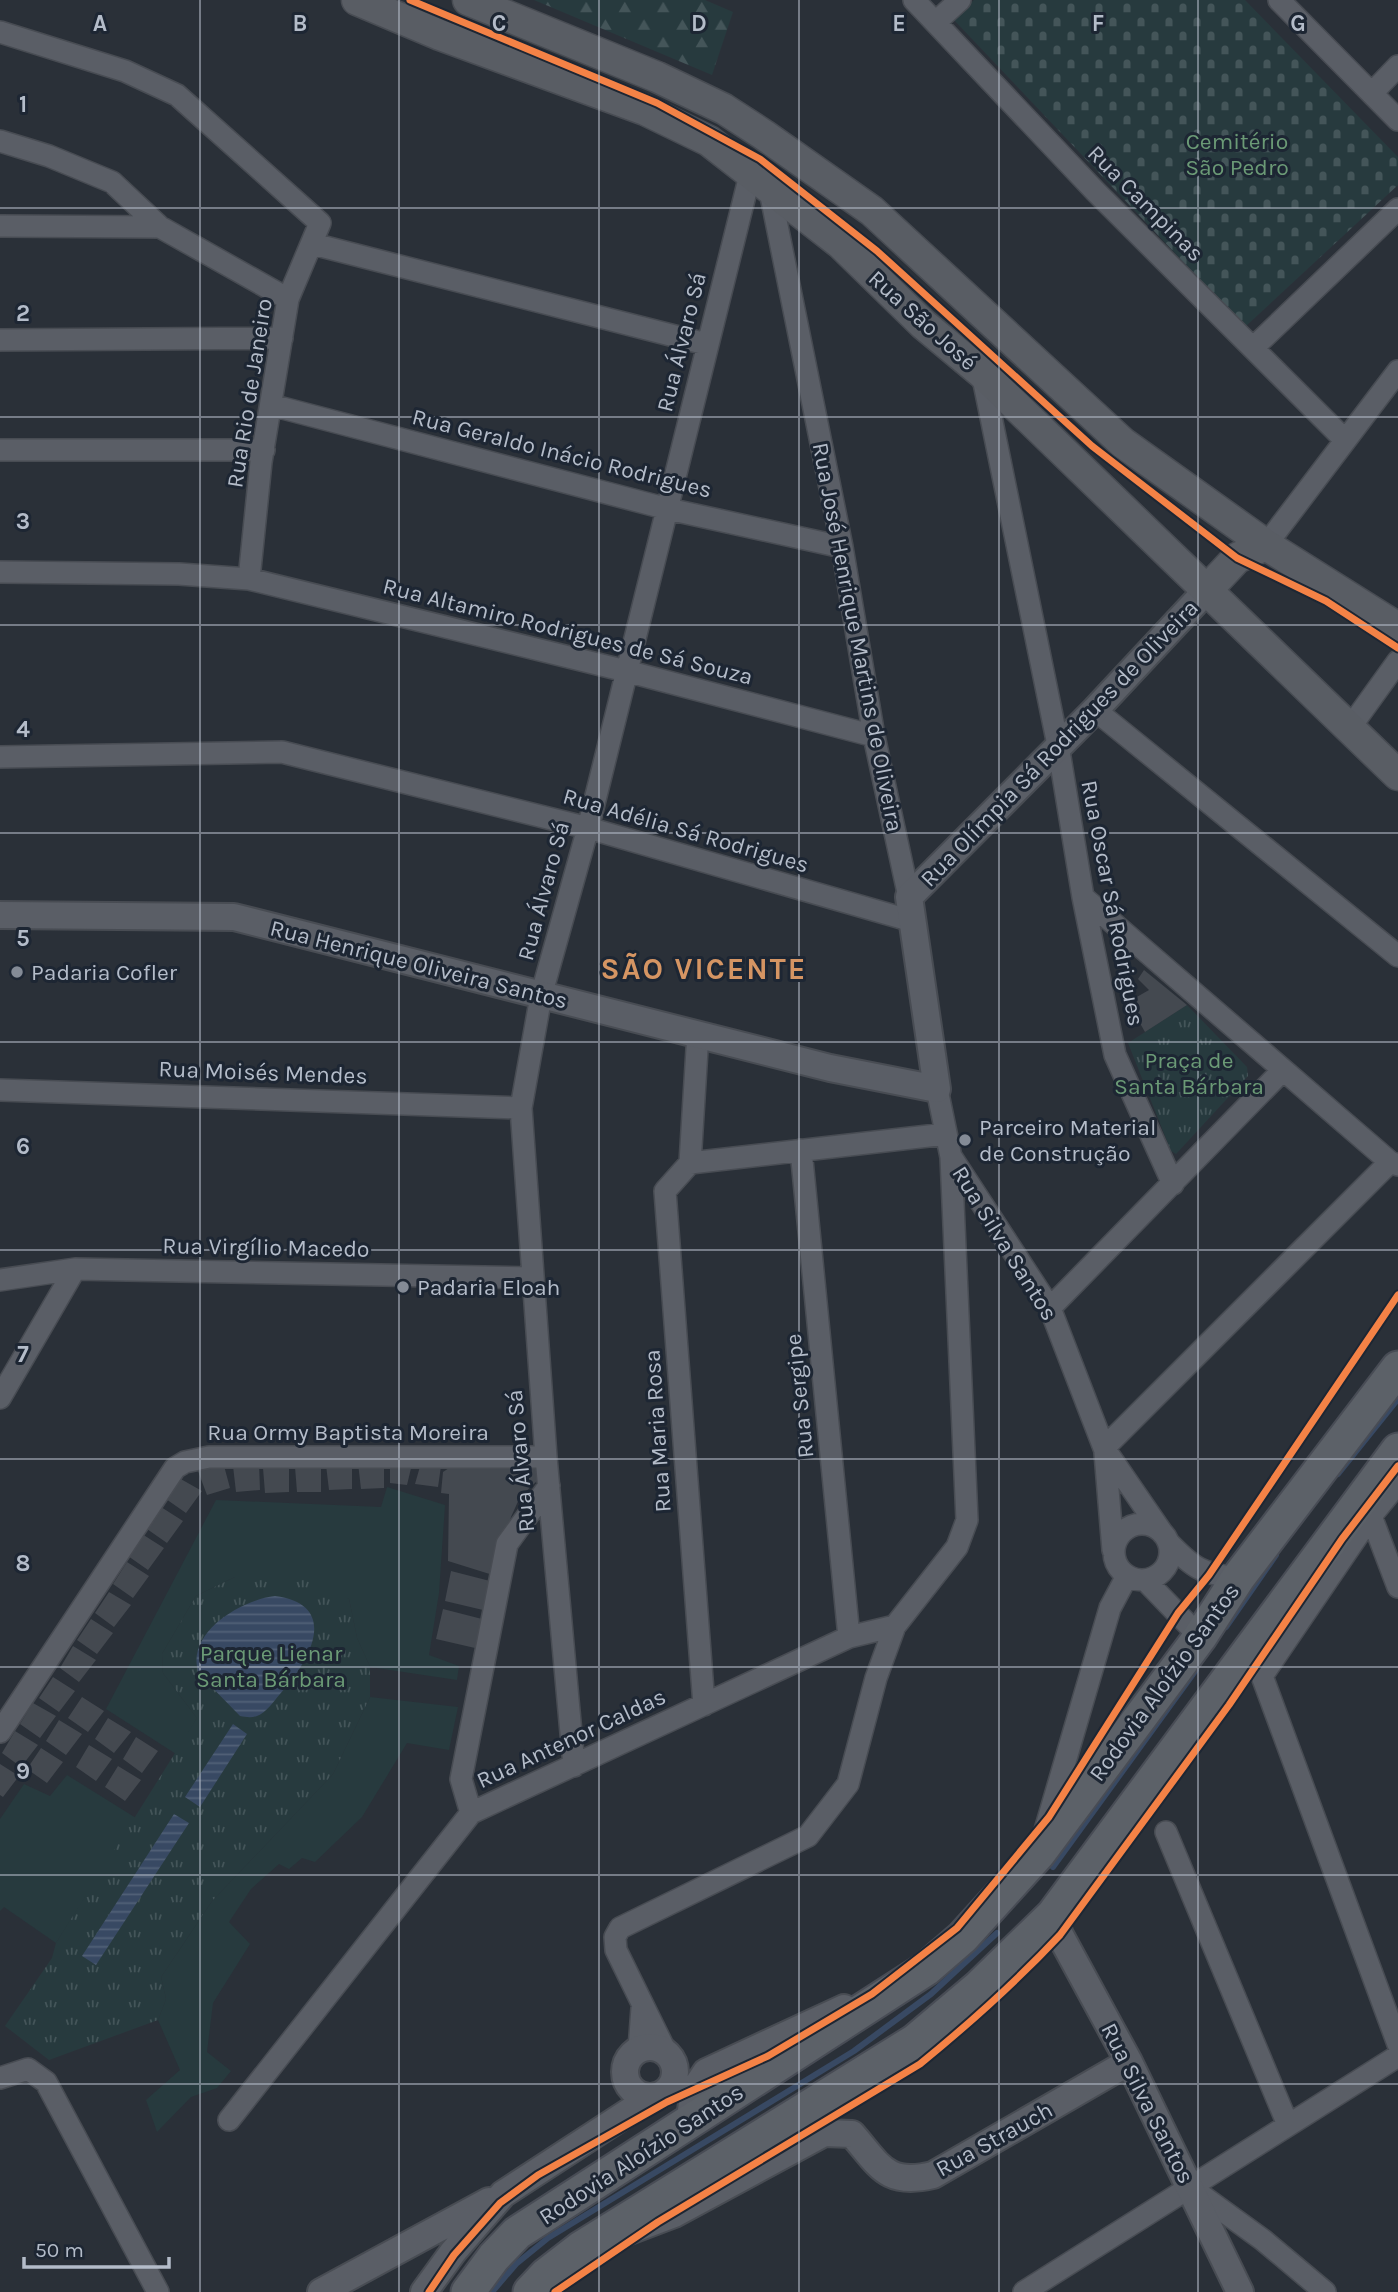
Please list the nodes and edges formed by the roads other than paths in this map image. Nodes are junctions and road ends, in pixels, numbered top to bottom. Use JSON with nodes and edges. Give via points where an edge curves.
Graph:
{"nodes":[{"id":1,"x":357,"y":0,"type":"edge"},
{"id":2,"x":468,"y":0,"type":"edge"},
{"id":3,"x":914,"y":0,"type":"edge"},
{"id":4,"x":960,"y":0,"type":"edge"},
{"id":5,"x":1279,"y":0,"type":"edge"},
{"id":6,"x":937,"y":21,"type":"junction"},
{"id":7,"x":0,"y":32,"type":"edge"},
{"id":8,"x":1398,"y":65,"type":"edge"},
{"id":9,"x":1372,"y":93,"type":"junction"},
{"id":10,"x":1398,"y":120,"type":"edge"},
{"id":11,"x":0,"y":141,"type":"edge"},
{"id":12,"x":760,"y":179,"type":"junction"},
{"id":13,"x":1398,"y":209,"type":"edge"},
{"id":14,"x":0,"y":226,"type":"edge"},
{"id":15,"x":160,"y":227,"type":"junction"},
{"id":16,"x":313,"y":244,"type":"junction"},
{"id":17,"x":288,"y":299,"type":"junction"},
{"id":18,"x":282,"y":338,"type":"junction"},
{"id":19,"x":0,"y":340,"type":"edge"},
{"id":20,"x":706,"y":344,"type":"junction"},
{"id":21,"x":1254,"y":347,"type":"junction"},
{"id":22,"x":1398,"y":370,"type":"edge"},
{"id":23,"x":982,"y":373,"type":"junction"},
{"id":24,"x":271,"y":405,"type":"junction"},
{"id":25,"x":1345,"y":440,"type":"junction"},
{"id":26,"x":0,"y":450,"type":"edge"},
{"id":27,"x":264,"y":450,"type":"junction"},
{"id":28,"x":668,"y":509,"type":"junction"},
{"id":29,"x":1266,"y":545,"type":"junction"},
{"id":30,"x":842,"y":547,"type":"junction"},
{"id":31,"x":0,"y":572,"type":"edge"},
{"id":32,"x":249,"y":579,"type":"junction"},
{"id":33,"x":1208,"y":589,"type":"junction"},
{"id":34,"x":1398,"y":628,"type":"edge"},
{"id":35,"x":1398,"y":661,"type":"edge"},
{"id":36,"x":625,"y":670,"type":"junction"},
{"id":37,"x":1095,"y":710,"type":"junction"},
{"id":38,"x":1349,"y":729,"type":"junction"},
{"id":39,"x":874,"y":736,"type":"junction"},
{"id":40,"x":1058,"y":745,"type":"junction"},
{"id":41,"x":0,"y":757,"type":"edge"},
{"id":42,"x":1398,"y":775,"type":"edge"},
{"id":43,"x":588,"y":828,"type":"junction"},
{"id":44,"x":1083,"y":897,"type":"junction"},
{"id":45,"x":911,"y":909,"type":"junction"},
{"id":46,"x":0,"y":915,"type":"edge"},
{"id":47,"x":1398,"y":956,"type":"edge"},
{"id":48,"x":541,"y":996,"type":"junction"},
{"id":49,"x":698,"y":1033,"type":"junction"},
{"id":50,"x":1282,"y":1071,"type":"junction"},
{"id":51,"x":1,"y":1088,"type":"edge"},
{"id":52,"x":937,"y":1089,"type":"junction"},
{"id":53,"x":521,"y":1108,"type":"junction"},
{"id":54,"x":946,"y":1134,"type":"junction"},
{"id":55,"x":801,"y":1150,"type":"junction"},
{"id":56,"x":951,"y":1157,"type":"junction"},
{"id":57,"x":690,"y":1163,"type":"junction"},
{"id":58,"x":1394,"y":1163,"type":"edge"},
{"id":59,"x":1173,"y":1184,"type":"junction"},
{"id":60,"x":75,"y":1269,"type":"junction"},
{"id":61,"x":532,"y":1278,"type":"junction"},
{"id":62,"x":0,"y":1280,"type":"edge"},
{"id":63,"x":1050,"y":1308,"type":"junction"},
{"id":64,"x":1398,"y":1368,"type":"edge"},
{"id":65,"x":0,"y":1398,"type":"edge"},
{"id":66,"x":1104,"y":1448,"type":"junction"},
{"id":67,"x":1398,"y":1450,"type":"edge"},
{"id":68,"x":546,"y":1457,"type":"junction"},
{"id":69,"x":549,"y":1486,"type":"junction"},
{"id":70,"x":1395,"y":1493,"type":"edge"},
{"id":71,"x":1371,"y":1516,"type":"junction"},
{"id":72,"x":1165,"y":1538,"type":"junction"},
{"id":73,"x":1114,"y":1553,"type":"junction"},
{"id":74,"x":1136,"y":1578,"type":"junction"},
{"id":75,"x":1238,"y":1578,"type":"junction"},
{"id":76,"x":1398,"y":1587,"type":"edge"},
{"id":77,"x":895,"y":1626,"type":"junction"},
{"id":78,"x":849,"y":1637,"type":"junction"},
{"id":79,"x":1200,"y":1637,"type":"junction"},
{"id":80,"x":704,"y":1705,"type":"junction"},
{"id":81,"x":0,"y":1732,"type":"edge"},
{"id":82,"x":574,"y":1766,"type":"junction"},
{"id":83,"x":471,"y":1813,"type":"junction"},
{"id":84,"x":1166,"y":1832,"type":"dead end"},
{"id":85,"x":1039,"y":1853,"type":"junction"},
{"id":86,"x":988,"y":1910,"type":"junction"},
{"id":87,"x":1053,"y":1915,"type":"junction"},
{"id":88,"x":926,"y":1969,"type":"junction"},
{"id":89,"x":642,"y":2006,"type":"junction"},
{"id":90,"x":1398,"y":2044,"type":"edge"},
{"id":91,"x":639,"y":2049,"type":"junction"},
{"id":92,"x":668,"y":2055,"type":"junction"},
{"id":93,"x":1398,"y":2056,"type":"edge"},
{"id":94,"x":1129,"y":2062,"type":"junction"},
{"id":95,"x":706,"y":2072,"type":"junction"},
{"id":96,"x":0,"y":2078,"type":"edge"},
{"id":97,"x":626,"y":2079,"type":"junction"},
{"id":98,"x":656,"y":2095,"type":"junction"},
{"id":99,"x":618,"y":2118,"type":"junction"},
{"id":100,"x":229,"y":2120,"type":"dead end"},
{"id":101,"x":1288,"y":2126,"type":"junction"},
{"id":102,"x":704,"y":2144,"type":"junction"},
{"id":103,"x":751,"y":2170,"type":"junction"},
{"id":104,"x":1190,"y":2186,"type":"junction"},
{"id":105,"x":503,"y":2194,"type":"junction"},
{"id":106,"x":581,"y":2248,"type":"junction"},
{"id":107,"x":158,"y":2292,"type":"edge"},
{"id":108,"x":321,"y":2292,"type":"edge"},
{"id":109,"x":424,"y":2292,"type":"edge"},
{"id":110,"x":468,"y":2292,"type":"edge"},
{"id":111,"x":530,"y":2292,"type":"edge"},
{"id":112,"x":1024,"y":2292,"type":"edge"},
{"id":113,"x":1240,"y":2292,"type":"edge"},
{"id":114,"x":1325,"y":2292,"type":"edge"}],
"edges":[{"from":1,"to":12,"type":"main road","name":"Rua São José","via":[[645,110],[709,141]]},
{"from":2,"to":29,"type":"main road","name":"Rua São José","via":[[657,77],[724,109],[764,135],[872,211],[1123,443]]},
{"from":3,"to":6,"type":"street","name":"Rua Campinas"},
{"from":4,"to":6,"type":"street"},
{"from":5,"to":9,"type":"street"},
{"from":6,"to":21,"type":"street","name":"Rua Campinas","via":[[1095,191]]},
{"from":7,"to":16,"type":"street","name":"Rua Rio de Janeiro","via":[[125,71],[177,95],[320,223]]},
{"from":8,"to":9,"type":"street"},
{"from":9,"to":10,"type":"street"},
{"from":11,"to":15,"type":"street","via":[[112,183]]},
{"from":12,"to":20,"type":"street","name":"Rua Álvaro Sá"},
{"from":12,"to":23,"type":"main road","name":"Rua São José","via":[[841,244],[923,324]]},
{"from":12,"to":30,"type":"street","name":"Rua José Henrique Martins de Oliveira"},
{"from":13,"to":21,"type":"street"},
{"from":14,"to":15,"type":"street"},
{"from":15,"to":17,"type":"street"},
{"from":16,"to":17,"type":"street","name":"Rua Rio de Janeiro"},
{"from":16,"to":20,"type":"street"},
{"from":17,"to":18,"type":"street","name":"Rua Rio de Janeiro"},
{"from":18,"to":19,"type":"street"},
{"from":18,"to":24,"type":"street","name":"Rua Rio de Janeiro"},
{"from":20,"to":28,"type":"street","name":"Rua Álvaro Sá"},
{"from":21,"to":25,"type":"street","name":"Rua Campinas"},
{"from":22,"to":25,"type":"street"},
{"from":23,"to":33,"type":"main road","name":"Rua São José"},
{"from":23,"to":40,"type":"street","name":"Rua Oscar Sá Rodrigues"},
{"from":24,"to":27,"type":"street","name":"Rua Rio de Janeiro"},
{"from":24,"to":28,"type":"street","name":"Rua Geraldo Inácio Rodrigues"},
{"from":25,"to":29,"type":"street"},
{"from":26,"to":27,"type":"street"},
{"from":27,"to":32,"type":"street","name":"Rua Rio de Janeiro"},
{"from":28,"to":30,"type":"street","name":"Rua Geraldo Inácio Rodrigues"},
{"from":28,"to":36,"type":"street","name":"Rua Álvaro Sá"},
{"from":29,"to":33,"type":"main road","via":[[1237,558]]},
{"from":29,"to":34,"type":"main road","name":"Rua São José"},
{"from":30,"to":39,"type":"street","name":"Rua José Henrique Martins de Oliveira"},
{"from":31,"to":32,"type":"street","name":"Rua Altamiro Rodrigues de Sá Souza"},
{"from":32,"to":36,"type":"street","name":"Rua Altamiro Rodrigues de Sá Souza"},
{"from":33,"to":37,"type":"street","name":"Rua Olímpia Sá Rodrigues de Oliveira"},
{"from":33,"to":38,"type":"main road","name":"Rua São José"},
{"from":35,"to":38,"type":"street"},
{"from":36,"to":39,"type":"street","name":"Rua Altamiro Rodrigues de Sá Souza"},
{"from":36,"to":43,"type":"street","name":"Rua Álvaro Sá"},
{"from":37,"to":40,"type":"street","name":"Rua Olímpia Sá Rodrigues de Oliveira"},
{"from":37,"to":47,"type":"street"},
{"from":38,"to":42,"type":"main road","name":"Rua São José"},
{"from":39,"to":45,"type":"street","name":"Rua José Henrique Martins de Oliveira"},
{"from":40,"to":44,"type":"street","name":"Rua Oscar Sá Rodrigues"},
{"from":40,"to":45,"type":"street","name":"Rua Olímpia Sá Rodrigues de Oliveira"},
{"from":41,"to":43,"type":"street","name":"Rua Adélia Sá Rodrigues","via":[[282,752]]},
{"from":43,"to":45,"type":"street","name":"Rua Adélia Sá Rodrigues"},
{"from":43,"to":48,"type":"street","name":"Rua Álvaro Sá"},
{"from":44,"to":50,"type":"street"},
{"from":44,"to":59,"type":"street","name":"Rua Oscar Sá Rodrigues","via":[[1115,1055]]},
{"from":45,"to":52,"type":"street","name":"Rua José Henrique Martins de Oliveira"},
{"from":46,"to":48,"type":"street","name":"Rua Henrique Oliveira Santos","via":[[234,917]]},
{"from":48,"to":49,"type":"street","name":"Rua Henrique Oliveira Santos"},
{"from":48,"to":53,"type":"street","name":"Rua Álvaro Sá"},
{"from":49,"to":52,"type":"street","name":"Rua Henrique Oliveira Santos","via":[[831,1068]]},
{"from":49,"to":57,"type":"street"},
{"from":50,"to":58,"type":"street"},
{"from":50,"to":59,"type":"street"},
{"from":51,"to":53,"type":"street","name":"Rua Moisés Mendes"},
{"from":52,"to":54,"type":"street"},
{"from":53,"to":61,"type":"street","name":"Rua Álvaro Sá"},
{"from":54,"to":55,"type":"street"},
{"from":54,"to":56,"type":"street"},
{"from":55,"to":57,"type":"street"},
{"from":55,"to":78,"type":"street","name":"Rua Sergipe"},
{"from":56,"to":63,"type":"street","name":"Rua Silva Santos"},
{"from":56,"to":77,"type":"street","via":[[967,1520],[957,1547]]},
{"from":57,"to":80,"type":"street","name":"Rua Maria Rosa","via":[[665,1191]]},
{"from":58,"to":66,"type":"street"},
{"from":59,"to":63,"type":"street"},
{"from":60,"to":61,"type":"street","name":"Rua Virgílio Macedo"},
{"from":60,"to":62,"type":"street","name":"Rua Virgílio Macedo"},
{"from":60,"to":65,"type":"street"},
{"from":61,"to":68,"type":"street","name":"Rua Álvaro Sá"},
{"from":63,"to":66,"type":"street","name":"Rua Silva Santos"},
{"from":64,"to":75,"type":"main road","name":"Rodovia Aloízio Santos"},
{"from":66,"to":72,"type":"street","name":"Rua Silva Santos"},
{"from":66,"to":73,"type":"street","name":"Rua Silva Santos"},
{"from":67,"to":87,"type":"main road","name":"Rodovia Aloízio Santos"},
{"from":68,"to":69,"type":"street","name":"Rua Álvaro Sá"},
{"from":68,"to":81,"type":"street","name":"Rua Ormy Baptista Moreira","via":[[208,1457],[185,1462],[176,1468]]},
{"from":69,"to":82,"type":"street","name":"Rua Álvaro Sá"},
{"from":69,"to":83,"type":"street","via":[[507,1544],[461,1779]]},
{"from":70,"to":71,"type":"street"},
{"from":71,"to":76,"type":"street"},
{"from":71,"to":90,"type":"street","via":[[1262,1676]]},
{"from":72,"to":73,"type":"street","via":[[1149,1525],[1132,1526],[1118,1536]]},
{"from":72,"to":74,"type":"street","via":[[1166,1566],[1153,1578]]},
{"from":72,"to":75,"type":"street","name":"Rua Silva Santos","via":[[1191,1566]]},
{"from":73,"to":74,"type":"street","via":[[1120,1570]]},
{"from":74,"to":79,"type":"street"},
{"from":74,"to":85,"type":"street","via":[[1110,1608]]},
{"from":75,"to":79,"type":"main road","name":"Rodovia Aloízio Santos"},
{"from":77,"to":78,"type":"street","name":"Rua Antenor Caldas"},
{"from":77,"to":89,"type":"street","via":[[848,1784],[808,1836],[621,1928],[615,1937],[616,1950]]},
{"from":78,"to":80,"type":"street","name":"Rua Antenor Caldas"},
{"from":79,"to":85,"type":"main road","name":"Rodovia Aloízio Santos"},
{"from":80,"to":82,"type":"street","name":"Rua Antenor Caldas"},
{"from":82,"to":83,"type":"street","name":"Rua Antenor Caldas"},
{"from":83,"to":100,"type":"street","name":"Rua Antenor Caldas"},
{"from":84,"to":101,"type":"street"},
{"from":85,"to":86,"type":"main road","name":"Rodovia Aloízio Santos"},
{"from":85,"to":87,"type":"main road"},
{"from":86,"to":87,"type":"main road"},
{"from":86,"to":88,"type":"main road","name":"Rodovia Aloízio Santos"},
{"from":87,"to":94,"type":"street","name":"Rua Silva Santos"},
{"from":87,"to":102,"type":"main road","name":"Rodovia Aloízio Santos","via":[[915,2041]]},
{"from":88,"to":95,"type":"street"},
{"from":88,"to":102,"type":"main road","name":"Rodovia Aloízio Santos"},
{"from":89,"to":91,"type":"street"},
{"from":89,"to":92,"type":"street"},
{"from":91,"to":92,"type":"street","via":[[648,2047]]},
{"from":91,"to":97,"type":"street","via":[[627,2062]]},
{"from":92,"to":95,"type":"street"},
{"from":92,"to":98,"type":"street","via":[[674,2065],[673,2082]]},
{"from":93,"to":101,"type":"street"},
{"from":94,"to":103,"type":"street","name":"Rua Strauch","via":[[933,2175],[909,2181],[886,2173],[852,2134],[833,2133],[824,2133]]},
{"from":94,"to":104,"type":"street","name":"Rua Silva Santos"},
{"from":95,"to":102,"type":"street","via":[[694,2090]]},
{"from":96,"to":107,"type":"street","via":[[24,2069],[46,2082]]},
{"from":97,"to":98,"type":"street","via":[[636,2093]]},
{"from":97,"to":99,"type":"street"},
{"from":98,"to":99,"type":"street"},
{"from":98,"to":102,"type":"street"},
{"from":99,"to":105,"type":"street"},
{"from":101,"to":104,"type":"street"},
{"from":102,"to":103,"type":"street","via":[[740,2171]]},
{"from":102,"to":106,"type":"main road","name":"Rodovia Aloízio Santos"},
{"from":102,"to":110,"type":"main road","name":"Rodovia Aloízio Santos","via":[[517,2233]]},
{"from":103,"to":106,"type":"street","name":"Rua Strauch","via":[[658,2222]]},
{"from":104,"to":112,"type":"street"},
{"from":104,"to":113,"type":"street","name":"Rua Silva Santos"},
{"from":104,"to":114,"type":"street"},
{"from":105,"to":108,"type":"street"},
{"from":105,"to":109,"type":"street"},
{"from":106,"to":111,"type":"main road","name":"Rodovia Aloízio Santos"}]}
